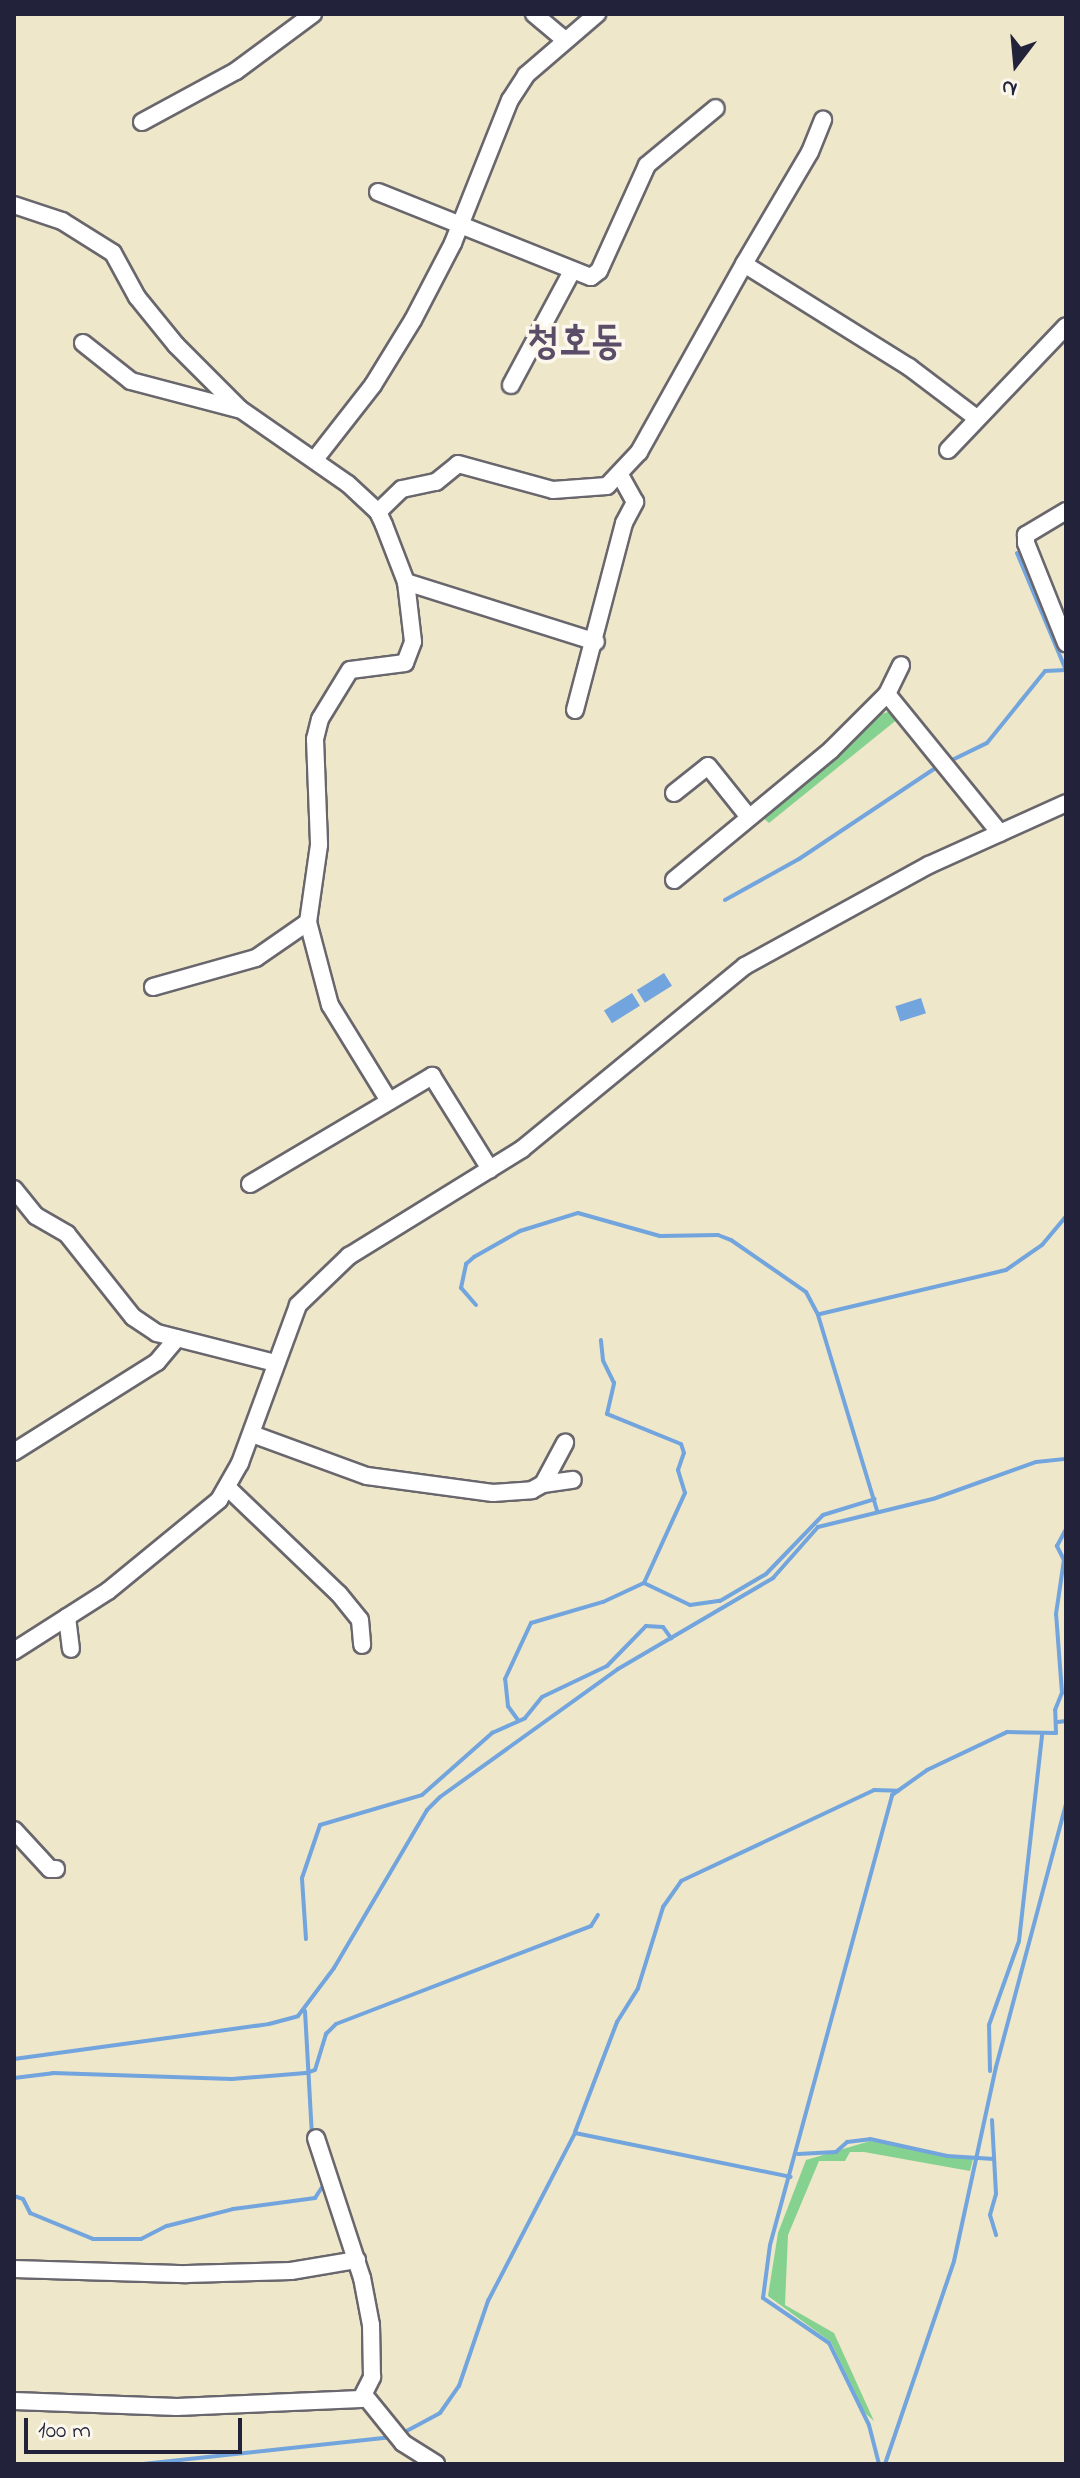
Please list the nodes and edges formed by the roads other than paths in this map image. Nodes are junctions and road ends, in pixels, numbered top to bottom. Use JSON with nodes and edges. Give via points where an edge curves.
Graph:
{"nodes":[{"id":1,"x":313,"y":14,"type":"edge"},
{"id":2,"x":534,"y":14,"type":"edge"},
{"id":3,"x":597,"y":14,"type":"edge"},
{"id":4,"x":565,"y":40,"type":"junction"},
{"id":5,"x":716,"y":108,"type":"dead end"},
{"id":6,"x":823,"y":119,"type":"dead end"},
{"id":7,"x":142,"y":122,"type":"dead end"},
{"id":8,"x":378,"y":192,"type":"dead end"},
{"id":9,"x":14,"y":205,"type":"edge"},
{"id":10,"x":460,"y":224,"type":"junction"},
{"id":11,"x":744,"y":264,"type":"junction"},
{"id":12,"x":571,"y":273,"type":"junction"},
{"id":13,"x":1066,"y":326,"type":"edge"},
{"id":14,"x":83,"y":343,"type":"dead end"},
{"id":15,"x":511,"y":385,"type":"dead end"},
{"id":16,"x":240,"y":409,"type":"junction"},
{"id":17,"x":975,"y":417,"type":"junction"},
{"id":18,"x":948,"y":450,"type":"dead end"},
{"id":19,"x":316,"y":458,"type":"junction"},
{"id":20,"x":620,"y":475,"type":"junction"},
{"id":21,"x":1066,"y":511,"type":"edge"},
{"id":22,"x":378,"y":512,"type":"junction"},
{"id":23,"x":406,"y":582,"type":"junction"},
{"id":24,"x":596,"y":642,"type":"junction"},
{"id":25,"x":1066,"y":643,"type":"edge"},
{"id":26,"x":901,"y":665,"type":"dead end"},
{"id":27,"x":887,"y":694,"type":"junction"},
{"id":28,"x":575,"y":710,"type":"dead end"},
{"id":29,"x":674,"y":793,"type":"dead end"},
{"id":30,"x":1066,"y":803,"type":"edge"},
{"id":31,"x":748,"y":816,"type":"junction"},
{"id":32,"x":1000,"y":833,"type":"junction"},
{"id":33,"x":674,"y":880,"type":"dead end"},
{"id":34,"x":308,"y":922,"type":"junction"},
{"id":35,"x":153,"y":987,"type":"dead end"},
{"id":36,"x":389,"y":1101,"type":"junction"},
{"id":37,"x":490,"y":1169,"type":"junction"},
{"id":38,"x":250,"y":1184,"type":"dead end"},
{"id":39,"x":14,"y":1189,"type":"edge"},
{"id":40,"x":177,"y":1338,"type":"junction"},
{"id":41,"x":275,"y":1363,"type":"junction"},
{"id":42,"x":252,"y":1434,"type":"junction"},
{"id":43,"x":565,"y":1443,"type":"dead end"},
{"id":44,"x":14,"y":1452,"type":"edge"},
{"id":45,"x":573,"y":1480,"type":"dead end"},
{"id":46,"x":543,"y":1484,"type":"junction"},
{"id":47,"x":228,"y":1488,"type":"junction"},
{"id":48,"x":67,"y":1617,"type":"junction"},
{"id":49,"x":362,"y":1645,"type":"dead end"},
{"id":50,"x":71,"y":1649,"type":"dead end"},
{"id":51,"x":14,"y":1651,"type":"edge"},
{"id":52,"x":14,"y":1830,"type":"edge"},
{"id":53,"x":56,"y":1869,"type":"dead end"},
{"id":54,"x":316,"y":2138,"type":"dead end"},
{"id":55,"x":357,"y":2260,"type":"junction"},
{"id":56,"x":14,"y":2269,"type":"edge"},
{"id":57,"x":365,"y":2396,"type":"junction"},
{"id":58,"x":14,"y":2401,"type":"edge"},
{"id":59,"x":436,"y":2464,"type":"edge"}],
"edges":[{"from":1,"to":7,"type":"street","via":[[236,71]]},
{"from":2,"to":4,"type":"street"},
{"from":3,"to":4,"type":"street"},
{"from":4,"to":10,"type":"street","via":[[526,75],[510,100]]},
{"from":5,"to":12,"type":"street","via":[[647,165],[599,271],[591,277]]},
{"from":6,"to":11,"type":"street","via":[[804,164]]},
{"from":8,"to":10,"type":"street"},
{"from":9,"to":16,"type":"street","via":[[62,221],[113,253],[152,318]]},
{"from":10,"to":12,"type":"street"},
{"from":10,"to":19,"type":"street","via":[[413,320],[373,385]]},
{"from":11,"to":17,"type":"street","via":[[909,367]]},
{"from":11,"to":20,"type":"street","via":[[639,452]]},
{"from":12,"to":15,"type":"street"},
{"from":13,"to":17,"type":"street"},
{"from":14,"to":16,"type":"street","via":[[131,381]]},
{"from":16,"to":19,"type":"street"},
{"from":17,"to":18,"type":"street"},
{"from":19,"to":22,"type":"street"},
{"from":20,"to":22,"type":"street","via":[[607,486],[583,492],[553,490],[458,464],[436,482],[402,489]]},
{"from":20,"to":24,"type":"street","via":[[635,502],[624,523]]},
{"from":21,"to":25,"type":"street","via":[[1026,535],[1026,543]]},
{"from":22,"to":23,"type":"street"},
{"from":23,"to":24,"type":"street"},
{"from":23,"to":34,"type":"street","via":[[414,626],[405,663],[350,670],[320,719],[315,739],[319,845]]},
{"from":24,"to":28,"type":"street"},
{"from":26,"to":27,"type":"street"},
{"from":27,"to":31,"type":"street","via":[[831,750]]},
{"from":27,"to":32,"type":"street"},
{"from":29,"to":31,"type":"street","via":[[708,766]]},
{"from":30,"to":32,"type":"street"},
{"from":31,"to":33,"type":"street"},
{"from":32,"to":37,"type":"street","via":[[813,925],[745,966],[522,1149]]},
{"from":34,"to":35,"type":"street","via":[[256,958]]},
{"from":34,"to":36,"type":"street","via":[[330,1005]]},
{"from":36,"to":37,"type":"street","via":[[432,1076]]},
{"from":36,"to":38,"type":"street"},
{"from":37,"to":41,"type":"street","via":[[349,1256],[315,1286],[298,1305]]},
{"from":39,"to":40,"type":"street","via":[[36,1216],[78,1245],[133,1317]]},
{"from":40,"to":41,"type":"street"},
{"from":40,"to":44,"type":"street","via":[[157,1362]]},
{"from":41,"to":42,"type":"street"},
{"from":42,"to":46,"type":"street","via":[[400,1482],[493,1493]]},
{"from":42,"to":47,"type":"street"},
{"from":43,"to":46,"type":"street"},
{"from":45,"to":46,"type":"street"},
{"from":47,"to":48,"type":"street","via":[[148,1562]]},
{"from":47,"to":49,"type":"street","via":[[339,1594],[360,1620]]},
{"from":48,"to":50,"type":"street"},
{"from":48,"to":51,"type":"street"},
{"from":52,"to":53,"type":"street","via":[[50,1869]]},
{"from":54,"to":55,"type":"street"},
{"from":55,"to":56,"type":"street","via":[[291,2271],[187,2274]]},
{"from":55,"to":57,"type":"street","via":[[371,2325],[372,2377]]},
{"from":57,"to":58,"type":"street","via":[[352,2401],[177,2407]]},
{"from":57,"to":59,"type":"street","via":[[403,2443]]}]}
